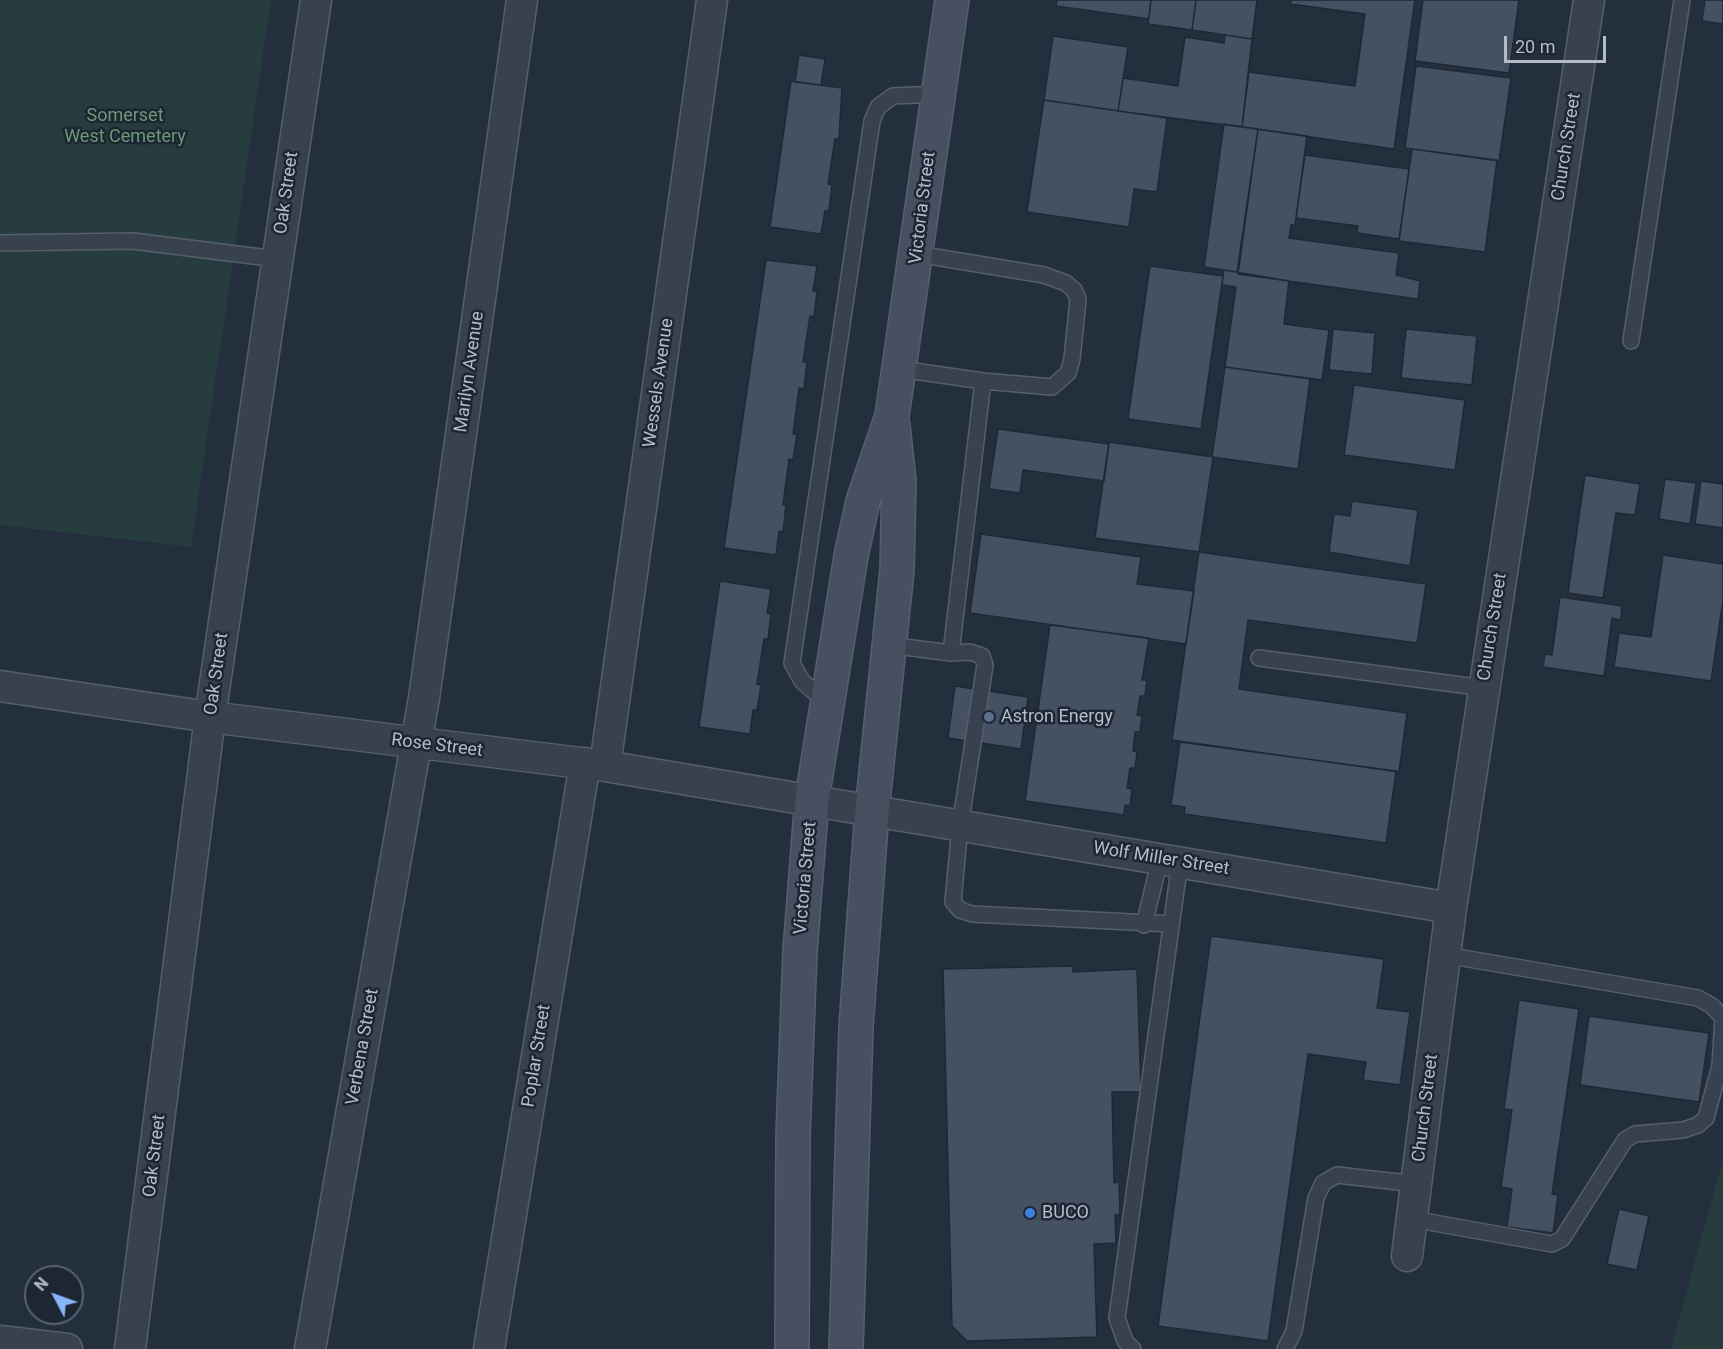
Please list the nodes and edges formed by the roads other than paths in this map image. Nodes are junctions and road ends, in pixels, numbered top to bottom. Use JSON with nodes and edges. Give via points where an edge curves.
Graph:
{"nodes":[{"id":1,"x":315,"y":0,"type":"edge"},
{"id":2,"x":522,"y":0,"type":"edge"},
{"id":3,"x":712,"y":0,"type":"edge"},
{"id":4,"x":952,"y":0,"type":"edge"},
{"id":5,"x":1589,"y":0,"type":"edge"},
{"id":6,"x":1682,"y":0,"type":"edge"},
{"id":7,"x":938,"y":94,"type":"junction"},
{"id":8,"x":0,"y":243,"type":"edge"},
{"id":9,"x":917,"y":254,"type":"junction"},
{"id":10,"x":278,"y":259,"type":"junction"},
{"id":11,"x":1631,"y":341,"type":"dead end"},
{"id":12,"x":900,"y":369,"type":"junction"},
{"id":13,"x":983,"y":381,"type":"junction"},
{"id":14,"x":892,"y":416,"type":"junction"},
{"id":15,"x":889,"y":645,"type":"junction"},
{"id":16,"x":951,"y":653,"type":"junction"},
{"id":17,"x":1259,"y":658,"type":"dead end"},
{"id":18,"x":0,"y":686,"type":"edge"},
{"id":19,"x":1484,"y":688,"type":"junction"},
{"id":20,"x":827,"y":703,"type":"junction"},
{"id":21,"x":210,"y":717,"type":"junction"},
{"id":22,"x":416,"y":744,"type":"junction"},
{"id":23,"x":595,"y":764,"type":"junction"},
{"id":24,"x":812,"y":799,"type":"junction"},
{"id":25,"x":872,"y":811,"type":"junction"},
{"id":26,"x":960,"y":826,"type":"junction"},
{"id":27,"x":1170,"y":861,"type":"junction"},
{"id":28,"x":1451,"y":908,"type":"junction"},
{"id":29,"x":1171,"y":924,"type":"junction"},
{"id":30,"x":1144,"y":925,"type":"junction"},
{"id":31,"x":1445,"y":955,"type":"junction"},
{"id":32,"x":1416,"y":1184,"type":"junction"},
{"id":33,"x":1412,"y":1219,"type":"junction"},
{"id":34,"x":1407,"y":1256,"type":"dead end"},
{"id":35,"x":0,"y":1341,"type":"edge"},
{"id":36,"x":67,"y":1349,"type":"edge"},
{"id":37,"x":130,"y":1349,"type":"edge"},
{"id":38,"x":310,"y":1349,"type":"edge"},
{"id":39,"x":489,"y":1349,"type":"edge"},
{"id":40,"x":792,"y":1349,"type":"edge"},
{"id":41,"x":846,"y":1349,"type":"edge"},
{"id":42,"x":1133,"y":1349,"type":"edge"},
{"id":43,"x":1285,"y":1349,"type":"edge"}],
"edges":[{"from":1,"to":10,"type":"street","name":"Oak Street"},
{"from":2,"to":22,"type":"street","name":"Marilyn Avenue"},
{"from":3,"to":23,"type":"street","name":"Wessels Avenue"},
{"from":4,"to":7,"type":"main road","name":"Victoria Street"},
{"from":5,"to":19,"type":"street","name":"Church Street"},
{"from":6,"to":11,"type":"lane"},
{"from":7,"to":9,"type":"main road","name":"Victoria Street"},
{"from":7,"to":20,"type":"lane","via":[[893,96],[878,107],[872,121],[792,663],[802,681]]},
{"from":8,"to":10,"type":"lane","via":[[133,241]]},
{"from":9,"to":12,"type":"main road","name":"Victoria Street"},
{"from":9,"to":13,"type":"lane","via":[[1044,275],[1074,290],[1078,299],[1072,359],[1062,381],[1052,387],[1040,387]]},
{"from":10,"to":21,"type":"street","name":"Oak Street"},
{"from":12,"to":13,"type":"lane"},
{"from":12,"to":14,"type":"main road","name":"Victoria Street"},
{"from":13,"to":16,"type":"lane"},
{"from":14,"to":15,"type":"main road","name":"Victoria Street","via":[[899,508]]},
{"from":14,"to":20,"type":"main road","name":"Victoria Street","via":[[863,501]]},
{"from":15,"to":16,"type":"lane"},
{"from":15,"to":25,"type":"main road","name":"Victoria Street"},
{"from":16,"to":26,"type":"lane","via":[[982,656],[985,665]]},
{"from":17,"to":19,"type":"lane"},
{"from":18,"to":21,"type":"street","name":"Rose Street"},
{"from":19,"to":28,"type":"street","name":"Church Street"},
{"from":20,"to":24,"type":"main road","name":"Victoria Street"},
{"from":21,"to":22,"type":"street","name":"Rose Street"},
{"from":21,"to":37,"type":"street","name":"Oak Street"},
{"from":22,"to":23,"type":"street","name":"Rose Street"},
{"from":22,"to":38,"type":"street","name":"Verbena Street"},
{"from":23,"to":24,"type":"street","name":"Rose Street"},
{"from":23,"to":39,"type":"street","name":"Poplar Street"},
{"from":24,"to":25,"type":"street","name":"Rose Street"},
{"from":24,"to":40,"type":"main road","name":"Victoria Street","via":[[799,974],[793,1136]]},
{"from":25,"to":26,"type":"street","name":"Wolf Miller Street"},
{"from":25,"to":41,"type":"main road","name":"Victoria Street","via":[[856,1027]]},
{"from":26,"to":27,"type":"street","name":"Wolf Miller Street"},
{"from":26,"to":30,"type":"lane","via":[[953,902],[960,910],[972,914]]},
{"from":27,"to":28,"type":"street","name":"Wolf Miller Street"},
{"from":27,"to":29,"type":"lane"},
{"from":27,"to":30,"type":"lane"},
{"from":28,"to":31,"type":"street","name":"Church Street"},
{"from":29,"to":30,"type":"lane"},
{"from":29,"to":42,"type":"lane","via":[[1117,1318],[1125,1341]]},
{"from":31,"to":32,"type":"street","name":"Church Street"},
{"from":31,"to":33,"type":"lane","via":[[1698,999],[1723,1018],[1720,1066],[1706,1118],[1683,1130],[1635,1134],[1625,1140],[1562,1239],[1552,1244]]},
{"from":32,"to":33,"type":"street","name":"Church Street"},
{"from":32,"to":43,"type":"lane","via":[[1336,1175],[1323,1183],[1316,1198],[1294,1331]]},
{"from":33,"to":34,"type":"street","name":"Church Street"},
{"from":35,"to":36,"type":"street"}]}
